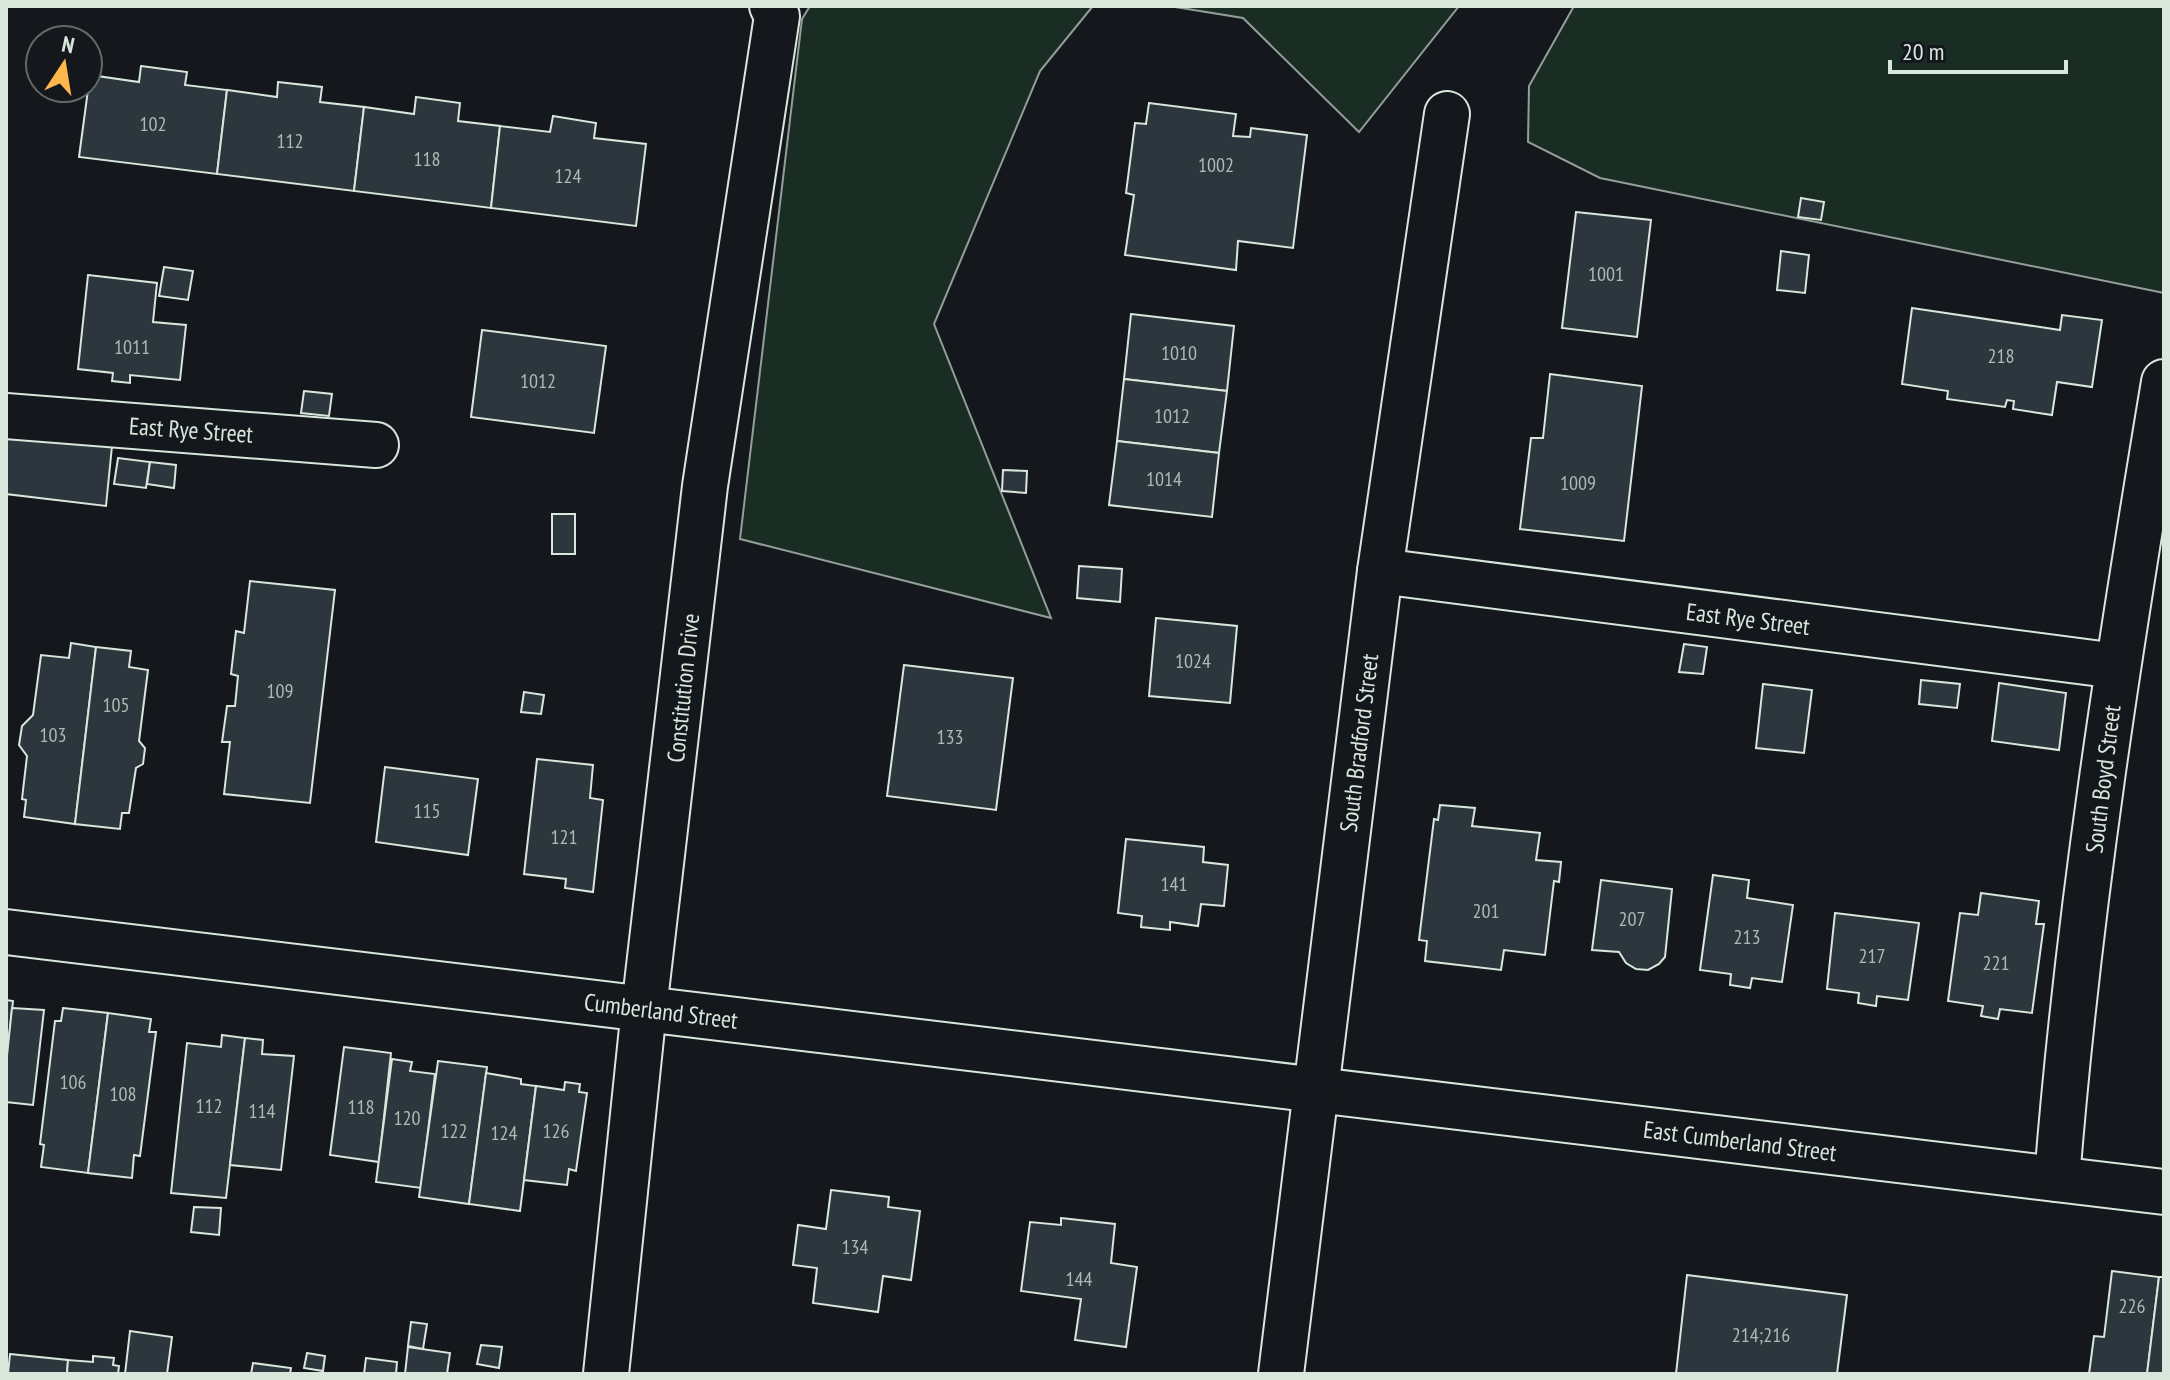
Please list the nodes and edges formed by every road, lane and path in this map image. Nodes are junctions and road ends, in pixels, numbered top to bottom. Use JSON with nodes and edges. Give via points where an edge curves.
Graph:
{"nodes":[{"id":1,"x":768,"y":7,"type":"edge"},
{"id":2,"x":1447,"y":114,"type":"dead end"},
{"id":3,"x":2164,"y":382,"type":"edge"},
{"id":4,"x":6,"y":416,"type":"edge"},
{"id":5,"x":376,"y":445,"type":"dead end"},
{"id":6,"x":1380,"y":571,"type":"junction"},
{"id":7,"x":2117,"y":666,"type":"junction"},
{"id":8,"x":6,"y":932,"type":"edge"},
{"id":9,"x":644,"y":1009,"type":"junction"},
{"id":10,"x":1317,"y":1091,"type":"junction"},
{"id":11,"x":2057,"y":1179,"type":"junction"},
{"id":12,"x":2164,"y":1192,"type":"edge"},
{"id":13,"x":606,"y":1374,"type":"edge"},
{"id":14,"x":1281,"y":1374,"type":"edge"}],
"edges":[{"from":1,"to":9,"type":"street","name":"Constitution Drive","via":[[777,16],[705,486]]},
{"from":2,"to":6,"type":"street","name":"South Bradford Street"},
{"from":3,"to":7,"type":"street","name":"South Boyd Street"},
{"from":4,"to":5,"type":"street","name":"East Rye Street"},
{"from":6,"to":7,"type":"street","name":"East Rye Street"},
{"from":6,"to":10,"type":"street","name":"South Bradford Street"},
{"from":7,"to":11,"type":"street","name":"South Boyd Street"},
{"from":8,"to":9,"type":"street","name":"Cumberland Street"},
{"from":9,"to":10,"type":"street","name":"Cumberland Street"},
{"from":9,"to":13,"type":"street","name":"Constitution Drive"},
{"from":10,"to":11,"type":"street","name":"East Cumberland Street"},
{"from":10,"to":14,"type":"street","name":"South Bradford Street"},
{"from":11,"to":12,"type":"street","name":"East Cumberland Street"}]}
